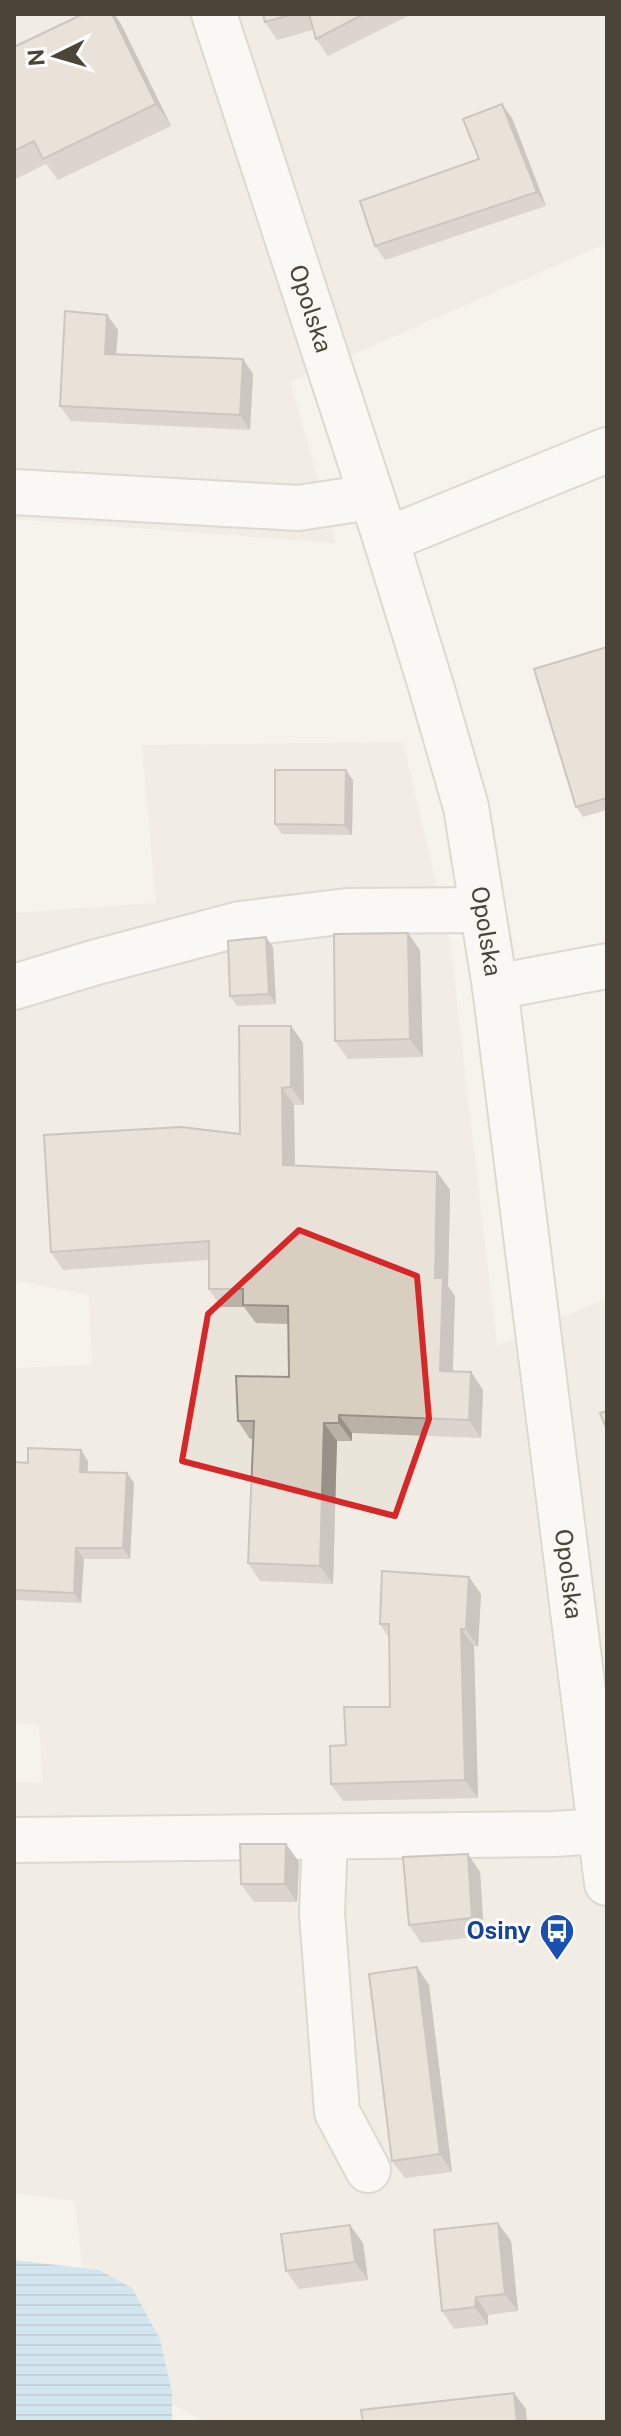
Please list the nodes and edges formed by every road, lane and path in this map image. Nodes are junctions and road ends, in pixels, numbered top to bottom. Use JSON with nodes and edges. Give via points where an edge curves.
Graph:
{"nodes":[{"id":1,"x":214,"y":14,"type":"edge"},
{"id":2,"x":607,"y":450,"type":"edge"},
{"id":3,"x":14,"y":492,"type":"edge"},
{"id":4,"x":371,"y":497,"type":"junction"},
{"id":5,"x":386,"y":540,"type":"junction"},
{"id":6,"x":482,"y":910,"type":"junction"},
{"id":7,"x":607,"y":966,"type":"edge"},
{"id":8,"x":14,"y":987,"type":"edge"},
{"id":9,"x":495,"y":987,"type":"junction"},
{"id":10,"x":601,"y":1831,"type":"junction"},
{"id":11,"x":325,"y":1837,"type":"junction"},
{"id":12,"x":14,"y":1840,"type":"edge"},
{"id":13,"x":607,"y":1883,"type":"edge"},
{"id":14,"x":368,"y":2170,"type":"dead end"}],
"edges":[{"from":1,"to":4,"type":"street","name":"Opolska"},
{"from":2,"to":5,"type":"street"},
{"from":3,"to":4,"type":"street","via":[[298,508]]},
{"from":4,"to":5,"type":"street","name":"Opolska"},
{"from":5,"to":6,"type":"street","name":"Opolska","via":[[466,807]]},
{"from":6,"to":8,"type":"street","via":[[347,911],[240,924]]},
{"from":6,"to":9,"type":"street","name":"Opolska"},
{"from":7,"to":9,"type":"street"},
{"from":9,"to":10,"type":"street","name":"Opolska"},
{"from":10,"to":11,"type":"street"},
{"from":10,"to":13,"type":"street","name":"Opolska"},
{"from":11,"to":12,"type":"street"},
{"from":11,"to":14,"type":"street","via":[[322,1913],[337,2112]]}]}
